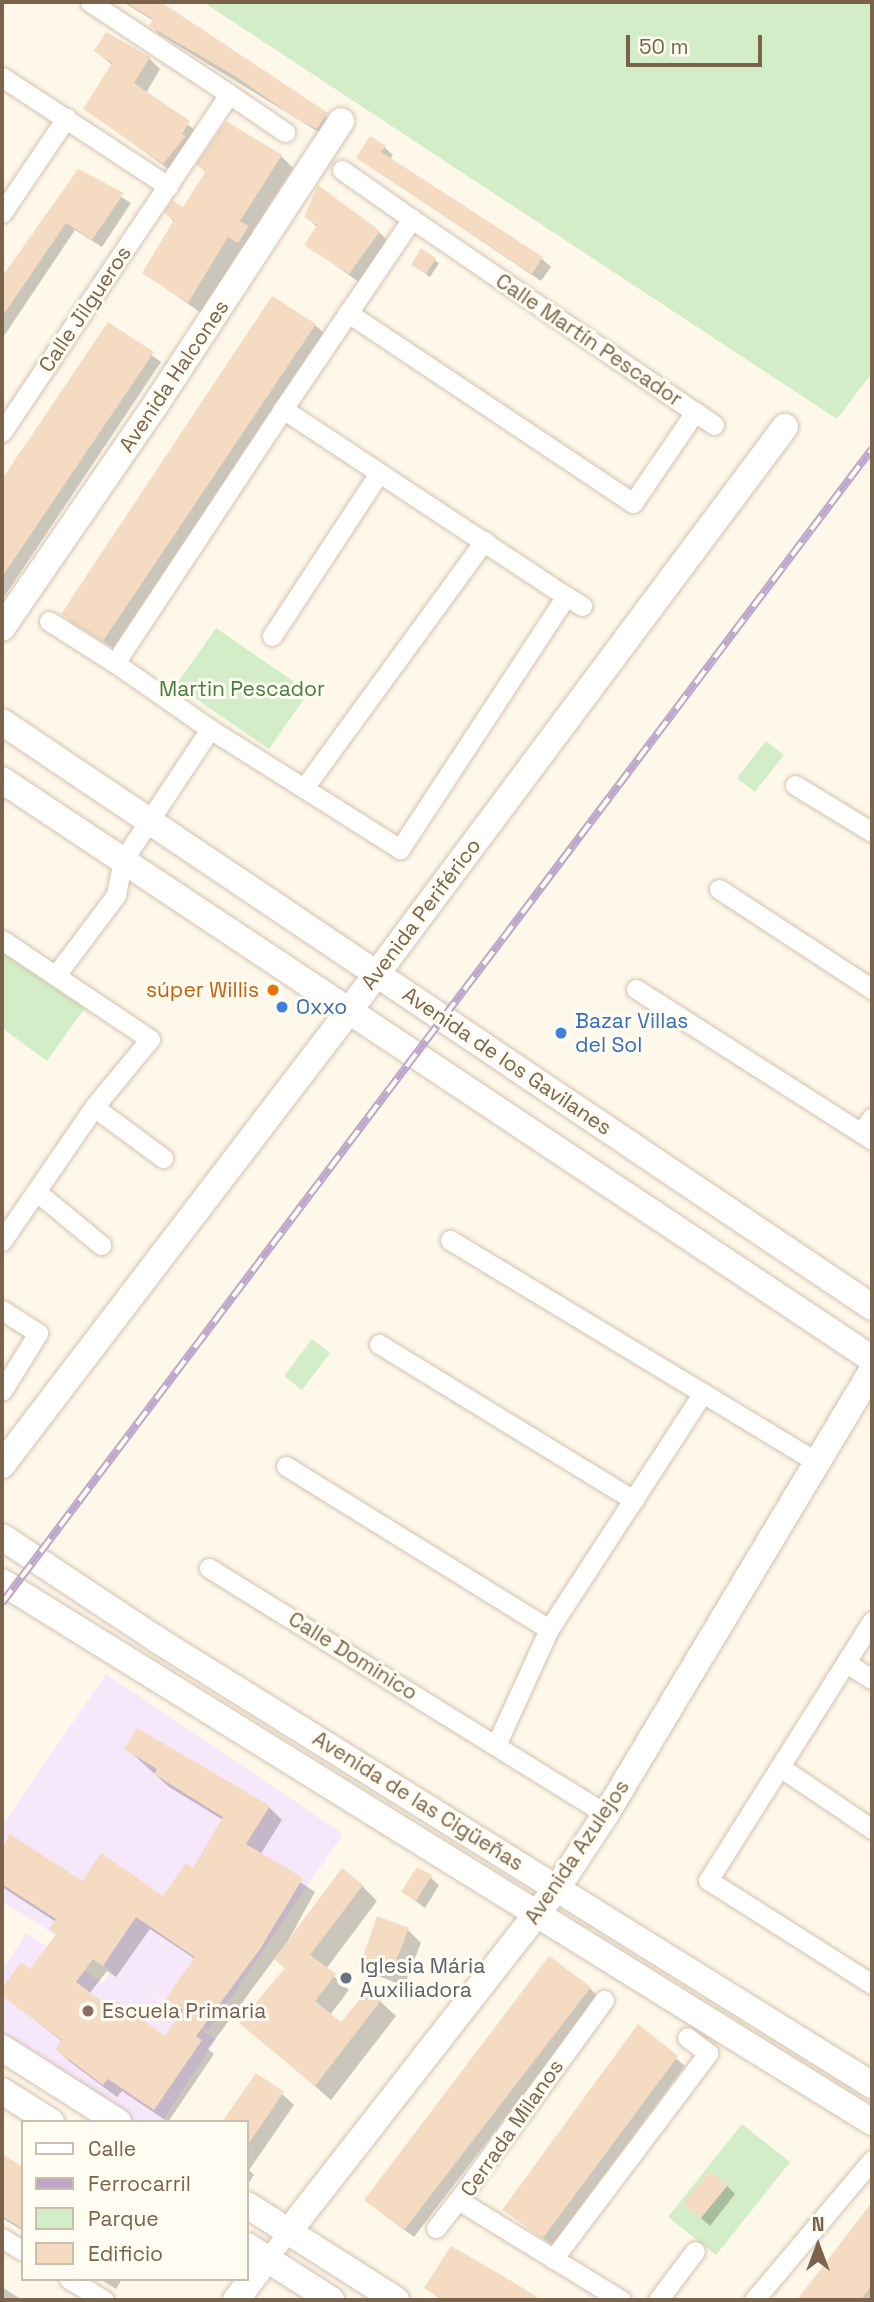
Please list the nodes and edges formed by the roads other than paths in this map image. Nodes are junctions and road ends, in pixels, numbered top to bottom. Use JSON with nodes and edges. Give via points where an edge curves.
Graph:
{"nodes":[{"id":1,"x":90,"y":2,"type":"edge"},
{"id":2,"x":2,"y":77,"type":"edge"},
{"id":3,"x":229,"y":94,"type":"junction"},
{"id":4,"x":66,"y":118,"type":"junction"},
{"id":5,"x":341,"y":121,"type":"dead end"},
{"id":6,"x":285,"y":132,"type":"dead end"},
{"id":7,"x":342,"y":170,"type":"dead end"},
{"id":8,"x":168,"y":186,"type":"junction"},
{"id":9,"x":2,"y":213,"type":"edge"},
{"id":10,"x":412,"y":219,"type":"junction"},
{"id":11,"x":348,"y":313,"type":"junction"},
{"id":12,"x":283,"y":410,"type":"junction"},
{"id":13,"x":695,"y":412,"type":"junction"},
{"id":14,"x":714,"y":425,"type":"dead end"},
{"id":15,"x":785,"y":427,"type":"dead end"},
{"id":16,"x":2,"y":432,"type":"edge"},
{"id":17,"x":379,"y":473,"type":"junction"},
{"id":18,"x":484,"y":541,"type":"junction"},
{"id":19,"x":49,"y":621,"type":"dead end"},
{"id":20,"x":2,"y":628,"type":"edge"},
{"id":21,"x":272,"y":636,"type":"dead end"},
{"id":22,"x":115,"y":663,"type":"junction"},
{"id":23,"x":2,"y":722,"type":"edge"},
{"id":24,"x":210,"y":729,"type":"junction"},
{"id":25,"x":2,"y":780,"type":"edge"},
{"id":26,"x":795,"y":785,"type":"dead end"},
{"id":27,"x":304,"y":788,"type":"junction"},
{"id":28,"x":150,"y":821,"type":"junction"},
{"id":29,"x":872,"y":832,"type":"edge"},
{"id":30,"x":123,"y":860,"type":"junction"},
{"id":31,"x":719,"y":889,"type":"dead end"},
{"id":32,"x":2,"y":940,"type":"edge"},
{"id":33,"x":376,"y":974,"type":"junction"},
{"id":34,"x":56,"y":975,"type":"junction"},
{"id":35,"x":636,"y":989,"type":"dead end"},
{"id":36,"x":872,"y":989,"type":"edge"},
{"id":37,"x":349,"y":1011,"type":"junction"},
{"id":38,"x":515,"y":1067,"type":"junction"},
{"id":39,"x":489,"y":1104,"type":"junction"},
{"id":40,"x":94,"y":1107,"type":"junction"},
{"id":41,"x":869,"y":1130,"type":"edge"},
{"id":42,"x":163,"y":1158,"type":"dead end"},
{"id":43,"x":38,"y":1193,"type":"junction"},
{"id":44,"x":450,"y":1240,"type":"dead end"},
{"id":45,"x":2,"y":1241,"type":"edge"},
{"id":46,"x":101,"y":1245,"type":"dead end"},
{"id":47,"x":872,"y":1307,"type":"edge"},
{"id":48,"x":2,"y":1310,"type":"edge"},
{"id":49,"x":379,"y":1344,"type":"dead end"},
{"id":50,"x":872,"y":1359,"type":"edge"},
{"id":51,"x":872,"y":1371,"type":"edge"},
{"id":52,"x":2,"y":1391,"type":"edge"},
{"id":53,"x":703,"y":1394,"type":"junction"},
{"id":54,"x":815,"y":1461,"type":"junction"},
{"id":55,"x":2,"y":1465,"type":"edge"},
{"id":56,"x":286,"y":1466,"type":"dead end"},
{"id":57,"x":634,"y":1500,"type":"junction"},
{"id":58,"x":2,"y":1537,"type":"edge"},
{"id":59,"x":209,"y":1568,"type":"dead end"},
{"id":60,"x":2,"y":1582,"type":"edge"},
{"id":61,"x":872,"y":1621,"type":"edge"},
{"id":62,"x":549,"y":1629,"type":"junction"},
{"id":63,"x":846,"y":1663,"type":"junction"},
{"id":64,"x":872,"y":1679,"type":"edge"},
{"id":65,"x":496,"y":1745,"type":"junction"},
{"id":66,"x":780,"y":1767,"type":"junction"},
{"id":67,"x":606,"y":1814,"type":"junction"},
{"id":68,"x":872,"y":1829,"type":"edge"},
{"id":69,"x":557,"y":1888,"type":"junction"},
{"id":70,"x":538,"y":1914,"type":"junction"},
{"id":71,"x":872,"y":1984,"type":"edge"},
{"id":72,"x":604,"y":2000,"type":"dead end"},
{"id":73,"x":687,"y":2037,"type":"dead end"},
{"id":74,"x":2,"y":2048,"type":"edge"},
{"id":75,"x":872,"y":2085,"type":"edge"},
{"id":76,"x":2,"y":2091,"type":"edge"},
{"id":77,"x":48,"y":2120,"type":"edge"},
{"id":78,"x":115,"y":2120,"type":"edge"},
{"id":79,"x":872,"y":2122,"type":"edge"},
{"id":80,"x":872,"y":2160,"type":"edge"},
{"id":81,"x":458,"y":2200,"type":"junction"},
{"id":82,"x":248,"y":2206,"type":"edge"},
{"id":83,"x":436,"y":2228,"type":"dead end"},
{"id":84,"x":289,"y":2231,"type":"junction"},
{"id":85,"x":2,"y":2238,"type":"edge"},
{"id":86,"x":21,"y":2250,"type":"edge"},
{"id":87,"x":695,"y":2251,"type":"dead end"},
{"id":88,"x":257,"y":2253,"type":"edge"},
{"id":89,"x":553,"y":2259,"type":"junction"},
{"id":90,"x":248,"y":2273,"type":"edge"},
{"id":91,"x":244,"y":2281,"type":"edge"},
{"id":92,"x":77,"y":2289,"type":"edge"},
{"id":93,"x":104,"y":2300,"type":"edge"},
{"id":94,"x":236,"y":2300,"type":"edge"},
{"id":95,"x":331,"y":2300,"type":"edge"},
{"id":96,"x":396,"y":2300,"type":"edge"},
{"id":97,"x":621,"y":2300,"type":"edge"},
{"id":98,"x":658,"y":2300,"type":"edge"},
{"id":99,"x":754,"y":2300,"type":"edge"}],
"edges":[{"from":1,"to":3,"type":"street"},
{"from":2,"to":4,"type":"street"},
{"from":3,"to":6,"type":"street"},
{"from":3,"to":8,"type":"street","name":"Calle Jilgueros"},
{"from":4,"to":8,"type":"street"},
{"from":4,"to":9,"type":"street"},
{"from":5,"to":20,"type":"main road","name":"Avenida Halcones","via":[[156,404]]},
{"from":7,"to":10,"type":"street","name":"Calle Martín Pescador"},
{"from":8,"to":16,"type":"street","name":"Calle Jilgueros"},
{"from":10,"to":11,"type":"street"},
{"from":10,"to":13,"type":"street","name":"Calle Martín Pescador"},
{"from":11,"to":12,"type":"street"},
{"from":11,"to":13,"type":"street","name":"Calle Martín Pescador","via":[[633,503]]},
{"from":12,"to":17,"type":"street"},
{"from":12,"to":22,"type":"street"},
{"from":13,"to":14,"type":"street"},
{"from":15,"to":33,"type":"main road","name":"Avenida Periférico"},
{"from":17,"to":18,"type":"street"},
{"from":17,"to":21,"type":"street"},
{"from":18,"to":27,"type":"street"},
{"from":18,"to":27,"type":"street","via":[[574,601],[400,849]]},
{"from":19,"to":22,"type":"street"},
{"from":22,"to":24,"type":"street"},
{"from":23,"to":28,"type":"main road","name":"Avenida de los Gavilanes"},
{"from":24,"to":27,"type":"street"},
{"from":24,"to":28,"type":"street"},
{"from":25,"to":30,"type":"main road"},
{"from":26,"to":29,"type":"street"},
{"from":28,"to":30,"type":"street"},
{"from":28,"to":33,"type":"main road","name":"Avenida de los Gavilanes"},
{"from":30,"to":34,"type":"street","via":[[117,895]]},
{"from":30,"to":37,"type":"main road"},
{"from":31,"to":36,"type":"street"},
{"from":32,"to":34,"type":"street"},
{"from":33,"to":37,"type":"main road","name":"Avenida Periférico"},
{"from":33,"to":38,"type":"main road","name":"Avenida de los Gavilanes"},
{"from":34,"to":40,"type":"street","via":[[150,1039]]},
{"from":35,"to":41,"type":"street"},
{"from":37,"to":39,"type":"main road"},
{"from":37,"to":55,"type":"main road","name":"Avenida Periférico"},
{"from":38,"to":39,"type":"main road"},
{"from":38,"to":47,"type":"main road","name":"Avenida de los Gavilanes"},
{"from":39,"to":50,"type":"main road"},
{"from":40,"to":42,"type":"street"},
{"from":40,"to":43,"type":"street"},
{"from":43,"to":45,"type":"street"},
{"from":43,"to":46,"type":"street"},
{"from":44,"to":53,"type":"street"},
{"from":48,"to":52,"type":"street","via":[[38,1333]]},
{"from":49,"to":57,"type":"street"},
{"from":51,"to":54,"type":"main road","name":"Avenida Azulejos"},
{"from":53,"to":54,"type":"street"},
{"from":53,"to":57,"type":"street"},
{"from":54,"to":67,"type":"main road","name":"Avenida Azulejos"},
{"from":56,"to":62,"type":"street"},
{"from":57,"to":62,"type":"street"},
{"from":58,"to":69,"type":"main road","name":"Avenida de las Cigüeñas","via":[[156,1639]]},
{"from":59,"to":65,"type":"street","name":"Calle Dominico"},
{"from":60,"to":70,"type":"main road","name":"Avenida de las Cigüeñas"},
{"from":61,"to":63,"type":"street"},
{"from":62,"to":65,"type":"street"},
{"from":63,"to":64,"type":"street"},
{"from":63,"to":66,"type":"street"},
{"from":65,"to":67,"type":"street","name":"Calle Dominico"},
{"from":66,"to":68,"type":"street"},
{"from":66,"to":71,"type":"street","via":[[708,1880]]},
{"from":67,"to":69,"type":"main road","name":"Avenida Azulejos"},
{"from":69,"to":70,"type":"main road","name":"Avenida Azulejos"},
{"from":69,"to":75,"type":"main road","name":"Avenida de las Cigüeñas"},
{"from":70,"to":79,"type":"main road","name":"Avenida de las Cigüeñas"},
{"from":70,"to":84,"type":"main road","name":"Avenida Azulejos"},
{"from":72,"to":81,"type":"street","name":"Cerrada Milanos"},
{"from":73,"to":89,"type":"street","via":[[708,2053]]},
{"from":74,"to":78,"type":"main road"},
{"from":76,"to":77,"type":"main road"},
{"from":80,"to":99,"type":"street"},
{"from":81,"to":83,"type":"street"},
{"from":81,"to":89,"type":"street","name":"Cerrada Milanos"},
{"from":82,"to":84,"type":"main road"},
{"from":84,"to":88,"type":"street","name":"Avenida Azulejos"},
{"from":84,"to":96,"type":"main road"},
{"from":85,"to":86,"type":"street"},
{"from":87,"to":98,"type":"street"},
{"from":88,"to":90,"type":"main road","name":"Avenida Azulejos"},
{"from":88,"to":95,"type":"main road"},
{"from":89,"to":97,"type":"street","name":"Cerrada Milanos"},
{"from":91,"to":94,"type":"main road","name":"Avenida Azulejos"},
{"from":92,"to":93,"type":"street"}]}
